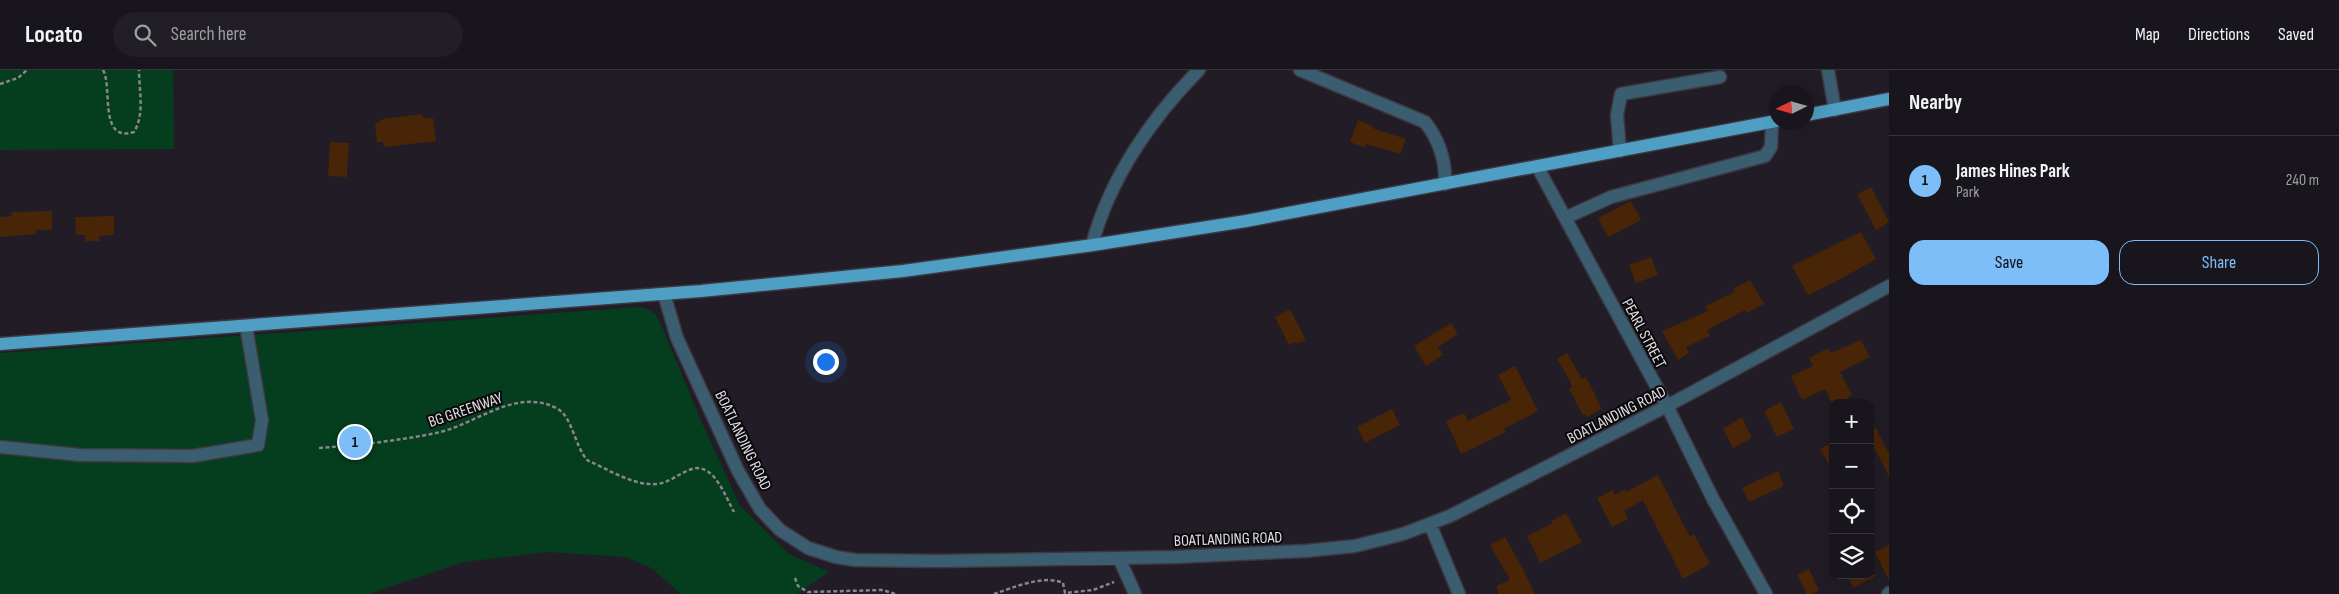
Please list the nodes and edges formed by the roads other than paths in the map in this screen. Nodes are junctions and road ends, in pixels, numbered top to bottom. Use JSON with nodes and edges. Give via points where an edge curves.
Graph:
{"nodes":[{"id":1,"x":1199,"y":70,"type":"edge"},
{"id":2,"x":1300,"y":70,"type":"edge"},
{"id":3,"x":1828,"y":70,"type":"edge"},
{"id":4,"x":1720,"y":77,"type":"dead end"},
{"id":5,"x":1889,"y":100,"type":"edge"},
{"id":6,"x":1835,"y":110,"type":"junction"},
{"id":7,"x":1814,"y":114,"type":"edge"},
{"id":8,"x":1769,"y":122,"type":"edge"},
{"id":9,"x":1773,"y":130,"type":"edge"},
{"id":10,"x":1620,"y":150,"type":"junction"},
{"id":11,"x":1538,"y":166,"type":"junction"},
{"id":12,"x":1445,"y":184,"type":"junction"},
{"id":13,"x":1565,"y":218,"type":"junction"},
{"id":14,"x":1092,"y":245,"type":"junction"},
{"id":15,"x":1889,"y":286,"type":"edge"},
{"id":16,"x":664,"y":294,"type":"junction"},
{"id":17,"x":246,"y":326,"type":"junction"},
{"id":18,"x":0,"y":344,"type":"edge"},
{"id":19,"x":1666,"y":406,"type":"junction"},
{"id":20,"x":0,"y":447,"type":"edge"},
{"id":21,"x":1430,"y":524,"type":"junction"},
{"id":22,"x":1119,"y":558,"type":"junction"},
{"id":23,"x":1135,"y":594,"type":"edge"},
{"id":24,"x":1459,"y":594,"type":"edge"},
{"id":25,"x":1766,"y":594,"type":"edge"}],
"edges":[{"from":1,"to":14,"type":"street","via":[[1164,109],[1134,152],[1105,204]]},
{"from":2,"to":12,"type":"street","via":[[1425,122],[1445,166]]},
{"from":3,"to":6,"type":"street"},
{"from":4,"to":10,"type":"street","via":[[1621,94],[1617,115]]},
{"from":5,"to":6,"type":"main road"},
{"from":6,"to":7,"type":"main road"},
{"from":8,"to":10,"type":"main road"},
{"from":9,"to":13,"type":"street","via":[[1771,147],[1765,156],[1611,197]]},
{"from":10,"to":11,"type":"main road"},
{"from":11,"to":12,"type":"main road"},
{"from":11,"to":13,"type":"street","name":"PEARL STREET"},
{"from":12,"to":14,"type":"main road"},
{"from":13,"to":19,"type":"street","name":"PEARL STREET"},
{"from":14,"to":16,"type":"main road","via":[[893,272]]},
{"from":15,"to":19,"type":"street","name":"BOATLANDING ROAD"},
{"from":16,"to":17,"type":"main road"},
{"from":16,"to":22,"type":"street","name":"BOATLANDING ROAD","via":[[677,338],[745,486],[773,524],[801,545],[826,555],[856,560]]},
{"from":17,"to":18,"type":"main road"},
{"from":17,"to":20,"type":"street","via":[[262,420],[258,445],[193,456],[80,455]]},
{"from":19,"to":21,"type":"street","name":"BOATLANDING ROAD"},
{"from":19,"to":25,"type":"street","name":"PEARL STREET","via":[[1713,500]]},
{"from":21,"to":22,"type":"street","name":"BOATLANDING ROAD","via":[[1379,541],[1330,549]]},
{"from":21,"to":24,"type":"street"},
{"from":22,"to":23,"type":"street"}]}
